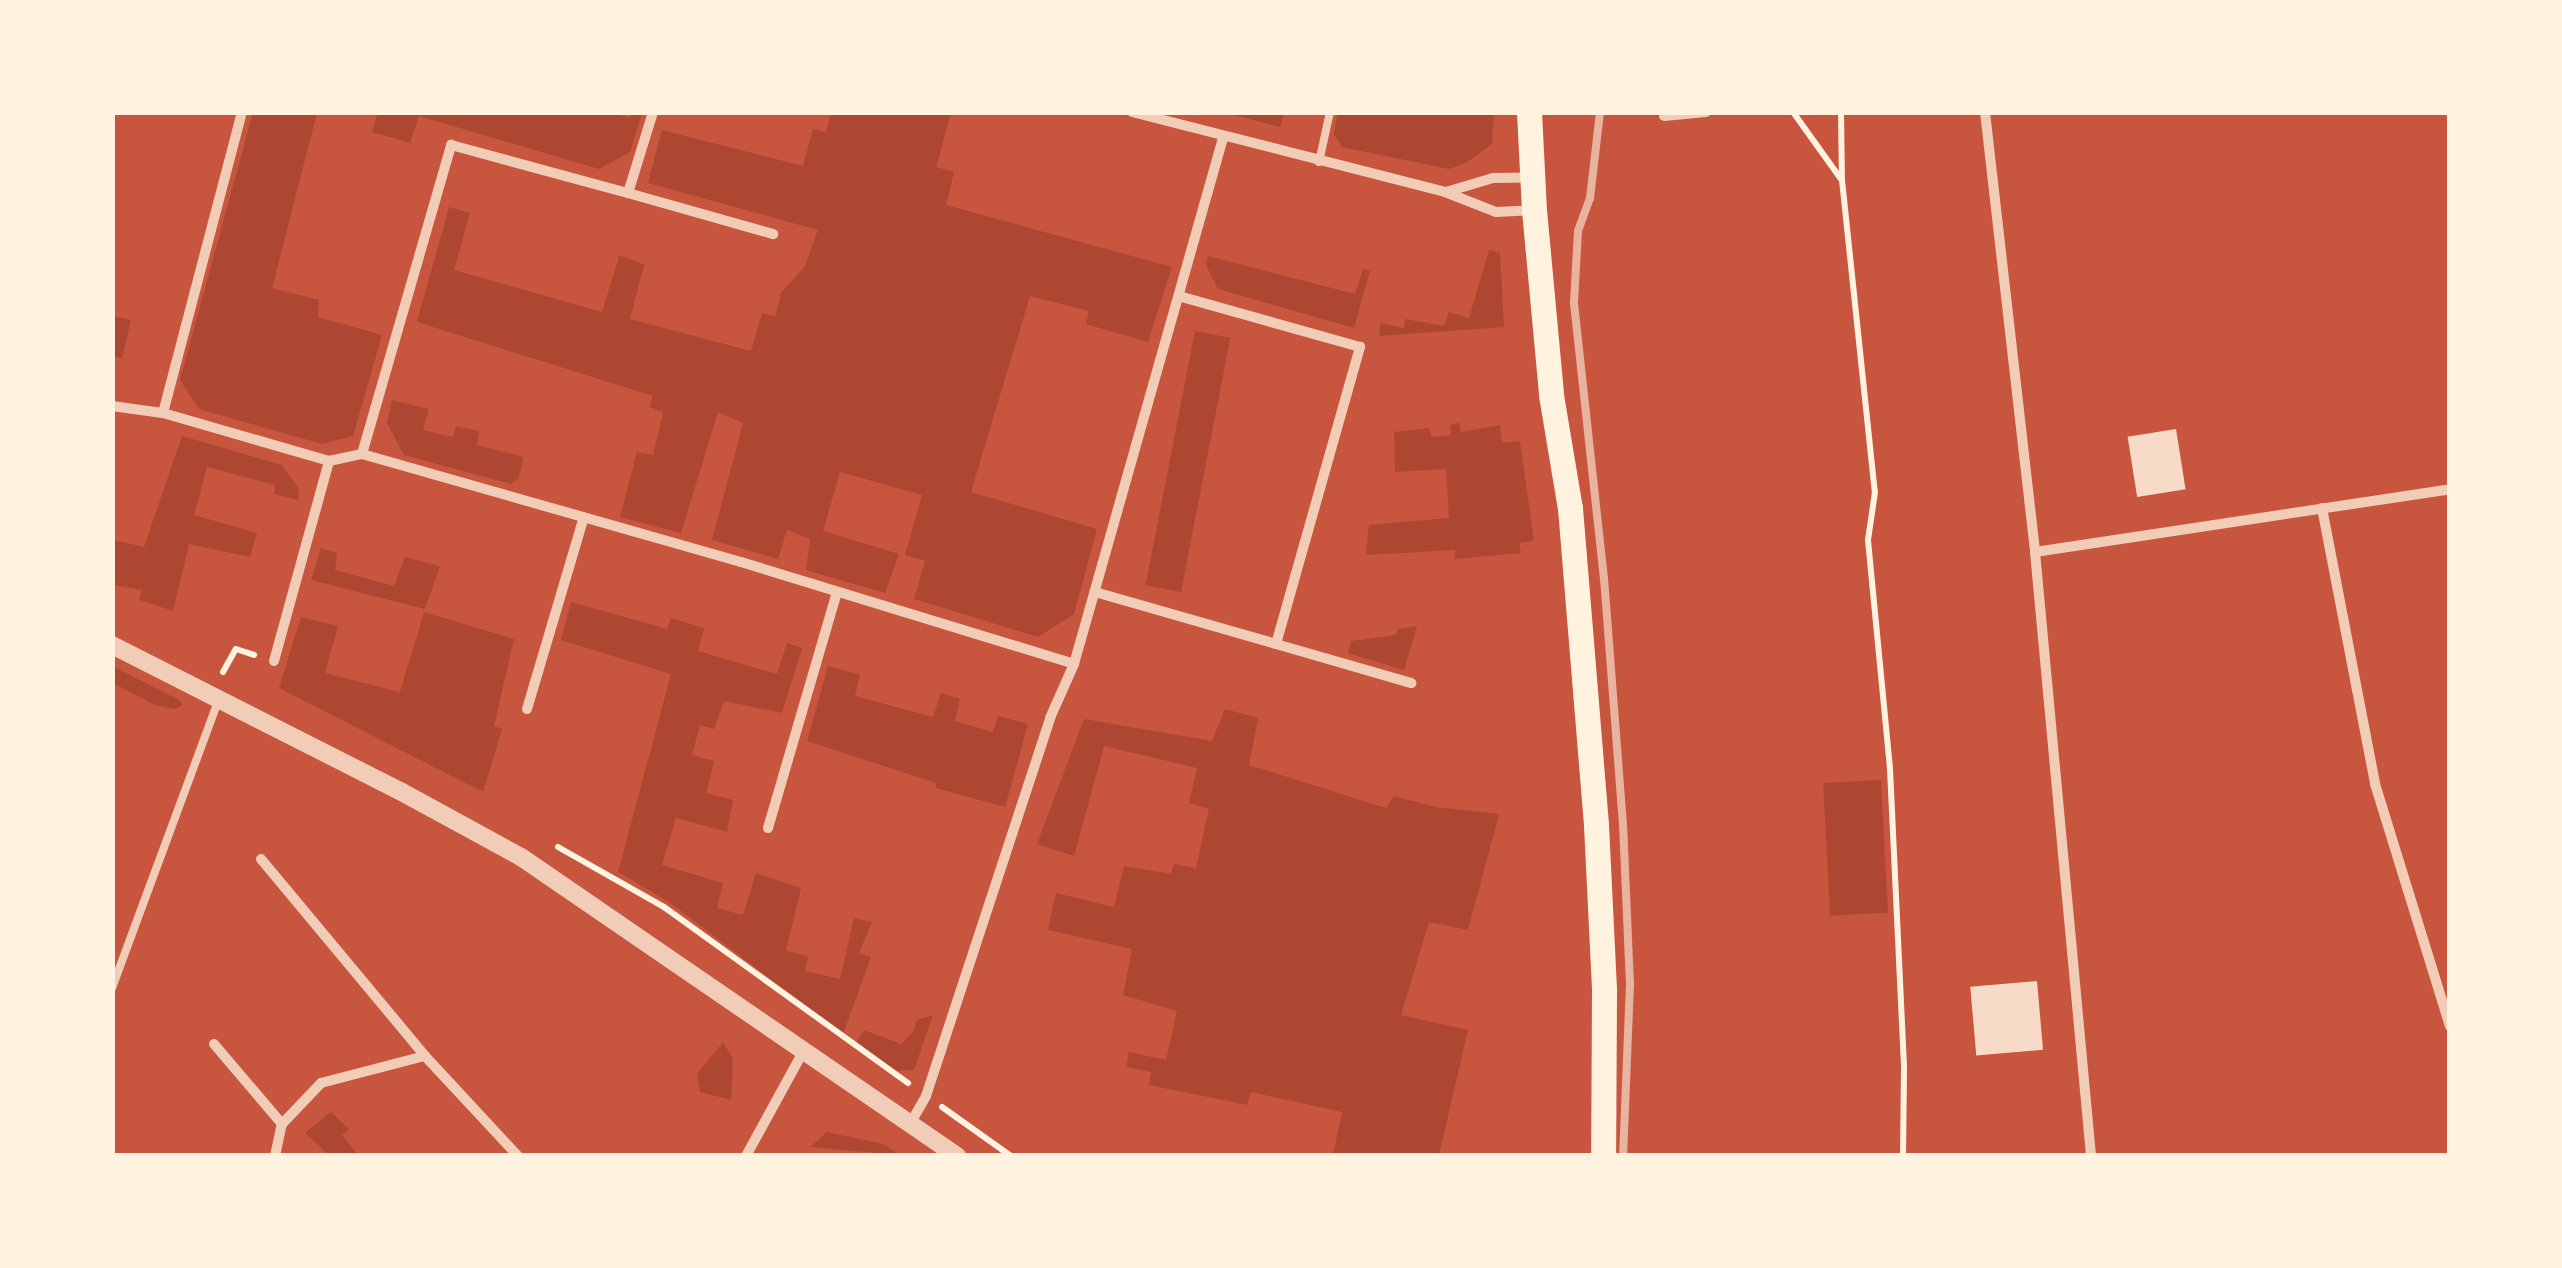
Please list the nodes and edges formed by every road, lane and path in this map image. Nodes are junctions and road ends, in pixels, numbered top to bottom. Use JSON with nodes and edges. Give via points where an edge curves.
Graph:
{"nodes":[{"id":1,"x":242,"y":112,"type":"edge"},
{"id":2,"x":653,"y":112,"type":"edge"},
{"id":3,"x":1132,"y":112,"type":"edge"},
{"id":4,"x":1330,"y":112,"type":"edge"},
{"id":5,"x":1529,"y":112,"type":"edge"},
{"id":6,"x":1706,"y":112,"type":"edge"},
{"id":7,"x":1792,"y":112,"type":"edge"},
{"id":8,"x":1841,"y":112,"type":"edge"},
{"id":9,"x":1985,"y":112,"type":"edge"},
{"id":10,"x":1664,"y":116,"type":"dead end"},
{"id":11,"x":1222,"y":138,"type":"junction"},
{"id":12,"x":1319,"y":162,"type":"junction"},
{"id":13,"x":1532,"y":177,"type":"junction"},
{"id":14,"x":1842,"y":180,"type":"junction"},
{"id":15,"x":628,"y":192,"type":"junction"},
{"id":16,"x":1445,"y":192,"type":"junction"},
{"id":17,"x":1534,"y":210,"type":"junction"},
{"id":18,"x":772,"y":234,"type":"dead end"},
{"id":19,"x":1179,"y":296,"type":"junction"},
{"id":20,"x":112,"y":406,"type":"edge"},
{"id":21,"x":163,"y":413,"type":"junction"},
{"id":22,"x":362,"y":454,"type":"junction"},
{"id":23,"x":330,"y":461,"type":"junction"},
{"id":24,"x":2450,"y":489,"type":"edge"},
{"id":25,"x":2322,"y":508,"type":"junction"},
{"id":26,"x":584,"y":516,"type":"junction"},
{"id":27,"x":2035,"y":552,"type":"junction"},
{"id":28,"x":837,"y":592,"type":"junction"},
{"id":29,"x":1095,"y":592,"type":"junction"},
{"id":30,"x":1276,"y":644,"type":"junction"},
{"id":31,"x":112,"y":645,"type":"edge"},
{"id":32,"x":274,"y":662,"type":"joint"},
{"id":33,"x":1074,"y":664,"type":"junction"},
{"id":34,"x":224,"y":673,"type":"dead end"},
{"id":35,"x":1411,"y":683,"type":"dead end"},
{"id":36,"x":220,"y":698,"type":"junction"},
{"id":37,"x":527,"y":710,"type":"dead end"},
{"id":38,"x":768,"y":828,"type":"dead end"},
{"id":39,"x":261,"y":859,"type":"dead end"},
{"id":40,"x":112,"y":988,"type":"edge"},
{"id":41,"x":2450,"y":1027,"type":"edge"},
{"id":42,"x":214,"y":1044,"type":"dead end"},
{"id":43,"x":804,"y":1049,"type":"junction"},
{"id":44,"x":424,"y":1056,"type":"junction"},
{"id":45,"x":282,"y":1124,"type":"junction"},
{"id":46,"x":910,"y":1124,"type":"junction"},
{"id":47,"x":275,"y":1156,"type":"edge"},
{"id":48,"x":518,"y":1156,"type":"edge"},
{"id":49,"x":746,"y":1156,"type":"edge"},
{"id":50,"x":956,"y":1156,"type":"edge"},
{"id":51,"x":1603,"y":1156,"type":"edge"},
{"id":52,"x":1903,"y":1156,"type":"edge"},
{"id":53,"x":2091,"y":1156,"type":"edge"}],
"edges":[{"from":1,"to":21,"type":"street"},
{"from":2,"to":15,"type":"street"},
{"from":3,"to":11,"type":"street"},
{"from":4,"to":12,"type":"lane"},
{"from":5,"to":13,"type":"main road"},
{"from":6,"to":10,"type":"street"},
{"from":7,"to":14,"type":"path"},
{"from":8,"to":14,"type":"path"},
{"from":9,"to":27,"type":"street"},
{"from":11,"to":12,"type":"street"},
{"from":11,"to":19,"type":"street"},
{"from":12,"to":16,"type":"street"},
{"from":13,"to":16,"type":"street","via":[[1493,178]]},
{"from":13,"to":17,"type":"main road"},
{"from":14,"to":52,"type":"path","via":[[1875,492],[1868,540],[1890,769]]},
{"from":15,"to":18,"type":"street"},
{"from":15,"to":22,"type":"street","via":[[451,145]]},
{"from":16,"to":17,"type":"street","via":[[1496,212]]},
{"from":17,"to":51,"type":"main road","via":[[1551,396],[1570,508],[1596,826]]},
{"from":19,"to":29,"type":"street"},
{"from":19,"to":30,"type":"street","via":[[1360,347]]},
{"from":20,"to":21,"type":"street"},
{"from":21,"to":23,"type":"street"},
{"from":22,"to":23,"type":"street"},
{"from":22,"to":26,"type":"street"},
{"from":23,"to":32,"type":"street"},
{"from":24,"to":25,"type":"street"},
{"from":25,"to":27,"type":"street"},
{"from":25,"to":41,"type":"street","via":[[2375,784]]},
{"from":26,"to":28,"type":"street"},
{"from":26,"to":37,"type":"street"},
{"from":27,"to":53,"type":"street"},
{"from":28,"to":33,"type":"street"},
{"from":28,"to":38,"type":"street"},
{"from":29,"to":30,"type":"street"},
{"from":29,"to":33,"type":"street"},
{"from":30,"to":35,"type":"street"},
{"from":31,"to":36,"type":"street"},
{"from":32,"to":34,"type":"path","via":[[236,649]]},
{"from":33,"to":46,"type":"street","via":[[1050,718],[926,1096]]},
{"from":36,"to":40,"type":"lane"},
{"from":36,"to":43,"type":"street","via":[[521,857]]},
{"from":39,"to":44,"type":"street"},
{"from":42,"to":45,"type":"street"},
{"from":43,"to":46,"type":"street"},
{"from":43,"to":49,"type":"street"},
{"from":44,"to":45,"type":"street","via":[[321,1082]]},
{"from":44,"to":48,"type":"street"},
{"from":45,"to":47,"type":"street"},
{"from":46,"to":50,"type":"street"}]}
